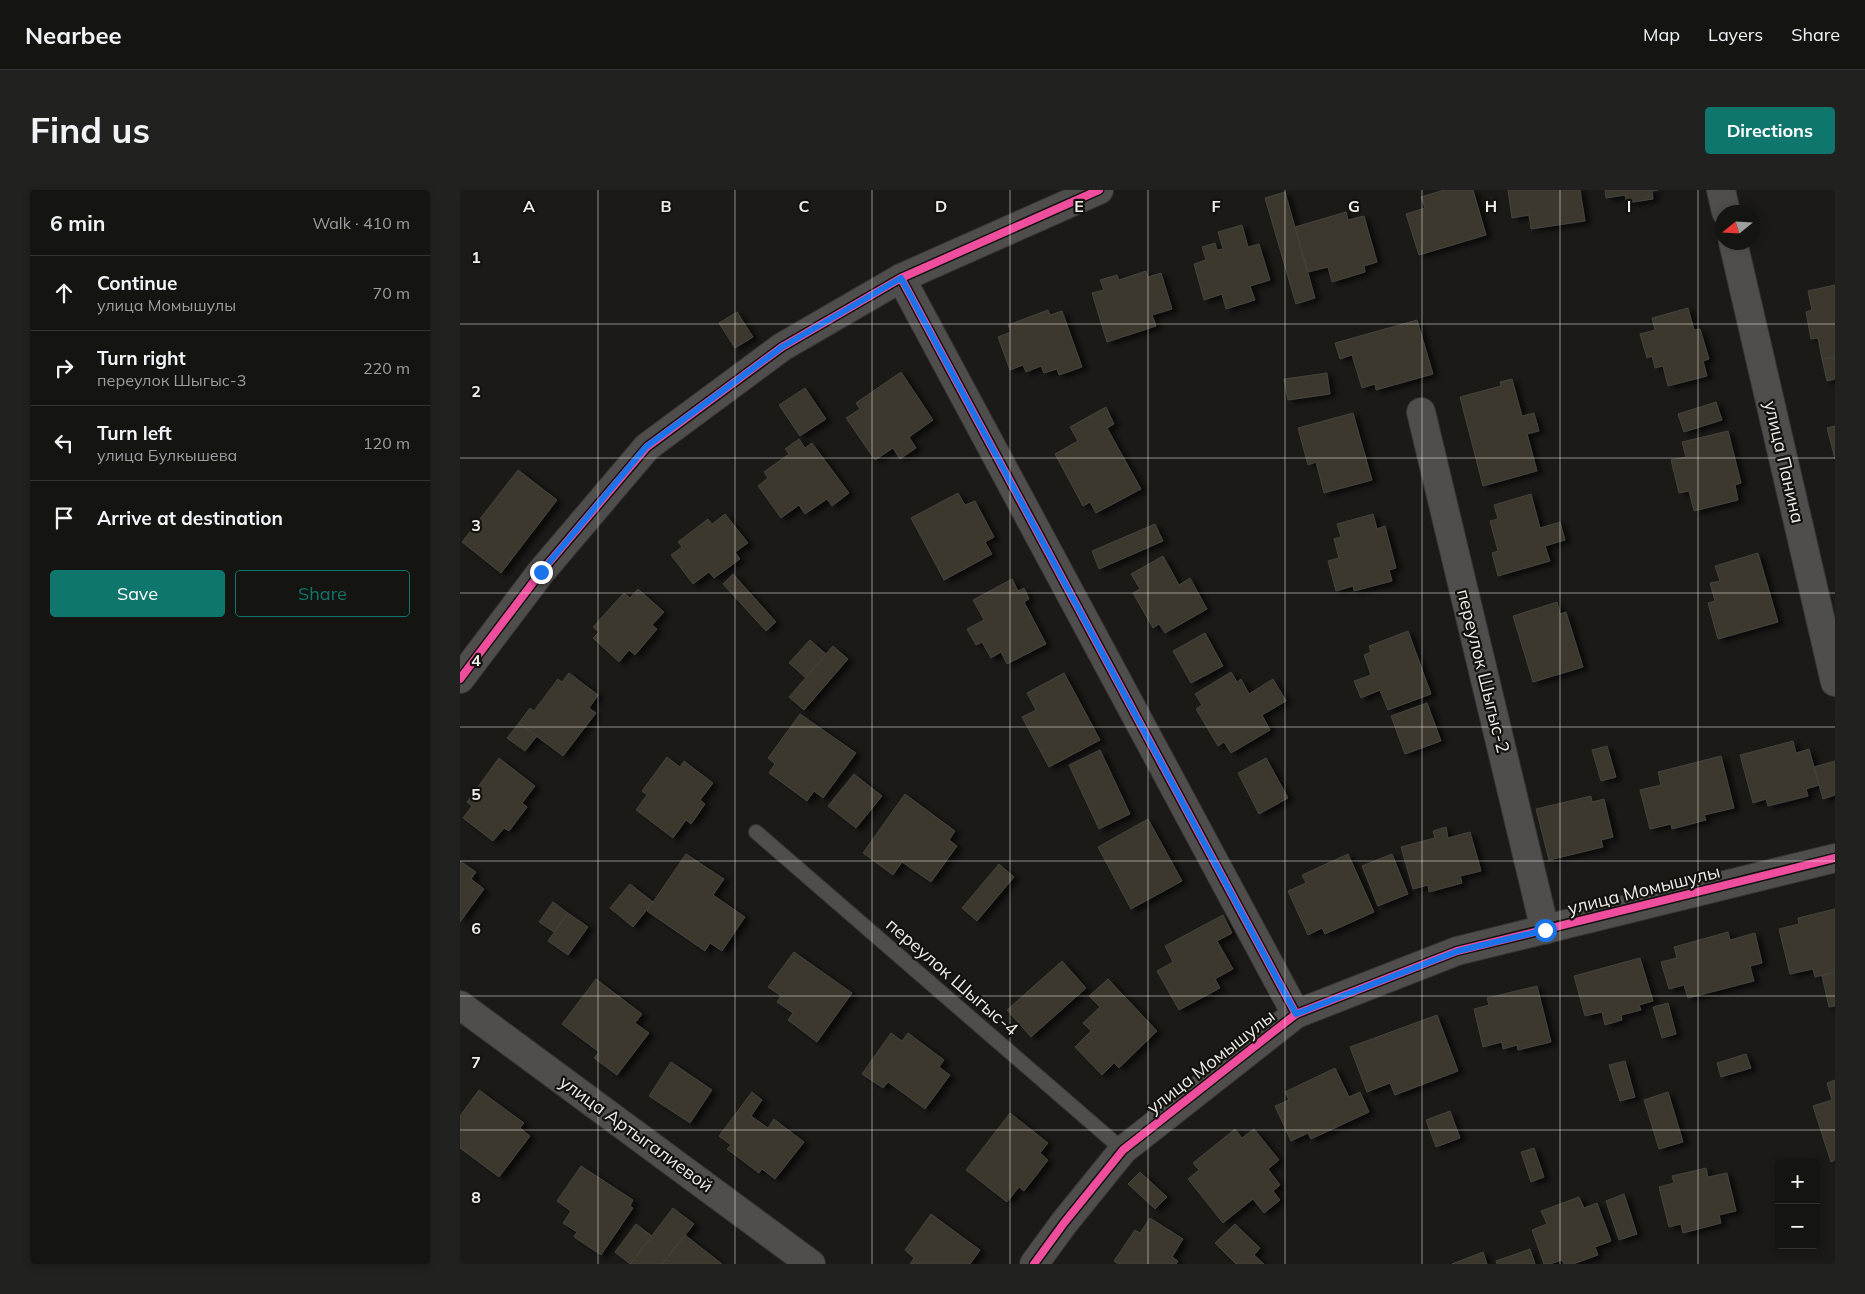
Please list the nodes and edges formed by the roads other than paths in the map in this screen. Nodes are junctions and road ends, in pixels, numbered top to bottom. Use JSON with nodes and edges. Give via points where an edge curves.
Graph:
{"nodes":[{"id":1,"x":1099,"y":190,"type":"edge"},
{"id":2,"x":1721,"y":190,"type":"edge"},
{"id":3,"x":1724,"y":205,"type":"edge"},
{"id":4,"x":1735,"y":250,"type":"edge"},
{"id":5,"x":901,"y":278,"type":"junction"},
{"id":6,"x":1421,"y":412,"type":"dead end"},
{"id":7,"x":460,"y":679,"type":"edge"},
{"id":8,"x":1835,"y":682,"type":"edge"},
{"id":9,"x":756,"y":832,"type":"dead end"},
{"id":10,"x":1835,"y":858,"type":"edge"},
{"id":11,"x":1545,"y":930,"type":"junction"},
{"id":12,"x":460,"y":1005,"type":"edge"},
{"id":13,"x":1296,"y":1014,"type":"junction"},
{"id":14,"x":1123,"y":1150,"type":"junction"},
{"id":15,"x":811,"y":1264,"type":"edge"},
{"id":16,"x":1034,"y":1264,"type":"edge"}],
"edges":[{"from":1,"to":5,"type":"street"},
{"from":2,"to":3,"type":"street"},
{"from":4,"to":8,"type":"street","name":"улица Панина"},
{"from":5,"to":7,"type":"street","via":[[782,347],[646,447],[541,572]]},
{"from":5,"to":13,"type":"street"},
{"from":6,"to":11,"type":"street","name":"переулок Шыгыс-2"},
{"from":9,"to":14,"type":"lane","name":"переулок Шыгыс-4"},
{"from":10,"to":11,"type":"street","name":"улица Момышулы"},
{"from":11,"to":13,"type":"street","name":"улица Момышулы","via":[[1458,951]]},
{"from":12,"to":15,"type":"street","name":"улица Артыгалиевой"},
{"from":13,"to":14,"type":"street","name":"улица Момышулы"},
{"from":14,"to":16,"type":"street","name":"улица Момышулы"}]}
